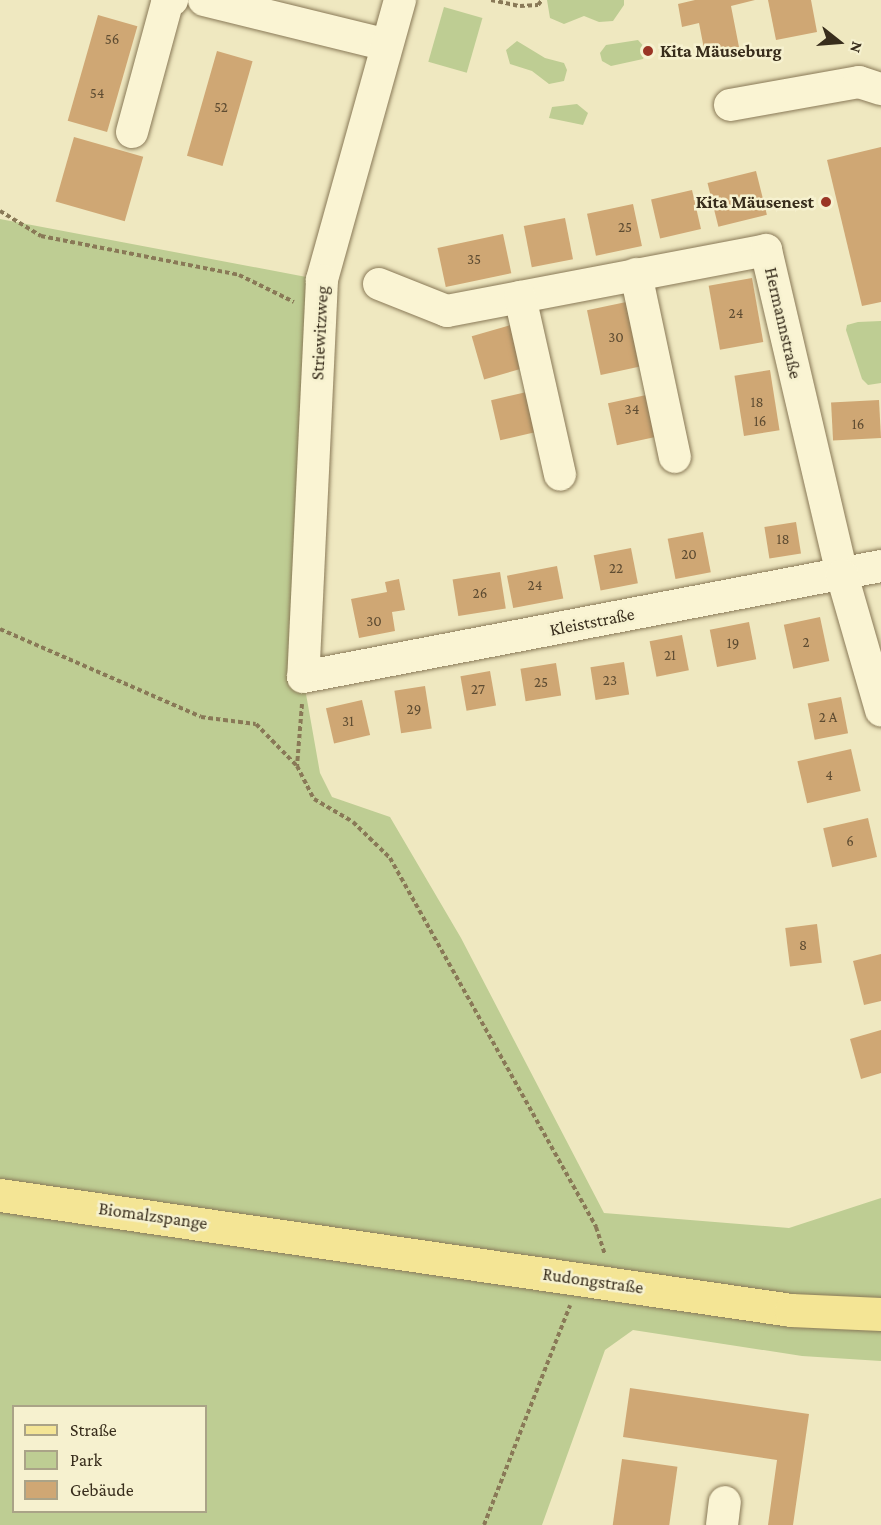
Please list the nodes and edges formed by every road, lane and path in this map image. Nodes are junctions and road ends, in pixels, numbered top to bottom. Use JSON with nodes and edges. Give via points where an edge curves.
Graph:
{"nodes":[{"id":1,"x":171,"y":0,"type":"edge"},
{"id":2,"x":204,"y":0,"type":"edge"},
{"id":3,"x":294,"y":0,"type":"edge"},
{"id":4,"x":491,"y":0,"type":"edge"},
{"id":5,"x":542,"y":0,"type":"edge"},
{"id":6,"x":393,"y":23,"type":"edge"},
{"id":7,"x":881,"y":89,"type":"edge"},
{"id":8,"x":730,"y":105,"type":"dead end"},
{"id":9,"x":132,"y":132,"type":"dead end"},
{"id":10,"x":0,"y":211,"type":"edge"},
{"id":11,"x":636,"y":274,"type":"junction"},
{"id":12,"x":322,"y":280,"type":"junction"},
{"id":13,"x":380,"y":284,"type":"dead end"},
{"id":14,"x":520,"y":297,"type":"junction"},
{"id":15,"x":675,"y":457,"type":"dead end"},
{"id":16,"x":560,"y":475,"type":"dead end"},
{"id":17,"x":881,"y":566,"type":"edge"},
{"id":18,"x":842,"y":575,"type":"junction"},
{"id":19,"x":0,"y":629,"type":"edge"},
{"id":20,"x":303,"y":677,"type":"junction"},
{"id":21,"x":881,"y":710,"type":"edge"},
{"id":22,"x":297,"y":766,"type":"junction"},
{"id":23,"x":0,"y":1195,"type":"edge"},
{"id":24,"x":307,"y":1239,"type":"joint"},
{"id":25,"x":605,"y":1254,"type":"dead end"},
{"id":26,"x":881,"y":1314,"type":"edge"},
{"id":27,"x":568,"y":1316,"type":"dead end"},
{"id":28,"x":484,"y":1525,"type":"edge"}],
"edges":[{"from":1,"to":9,"type":"street"},
{"from":2,"to":6,"type":"street"},
{"from":3,"to":6,"type":"street"},
{"from":4,"to":5,"type":"path","via":[[520,6],[538,5]]},
{"from":6,"to":12,"type":"street","name":"Striewitzweg"},
{"from":7,"to":8,"type":"street","via":[[859,82]]},
{"from":10,"to":12,"type":"path","via":[[41,236],[239,275],[302,306]]},
{"from":11,"to":14,"type":"street","name":"Hermannstraße"},
{"from":11,"to":15,"type":"street"},
{"from":11,"to":18,"type":"street","name":"Hermannstraße","via":[[766,250]]},
{"from":12,"to":20,"type":"street","name":"Striewitzweg"},
{"from":13,"to":14,"type":"street","name":"Hermannstraße","via":[[447,310]]},
{"from":14,"to":16,"type":"street"},
{"from":17,"to":18,"type":"street","name":"Kleiststraße"},
{"from":18,"to":20,"type":"street","name":"Kleiststraße"},
{"from":18,"to":21,"type":"street","name":"Hermannstraße"},
{"from":19,"to":22,"type":"path","via":[[201,717],[256,724]]},
{"from":20,"to":22,"type":"path"},
{"from":22,"to":25,"type":"path","via":[[314,799],[353,822],[390,858],[596,1227]]},
{"from":23,"to":24,"type":"main road","name":"Biomalzspange"},
{"from":24,"to":26,"type":"main road","name":"Rudongstraße","via":[[791,1310]]},
{"from":27,"to":28,"type":"path"}]}
